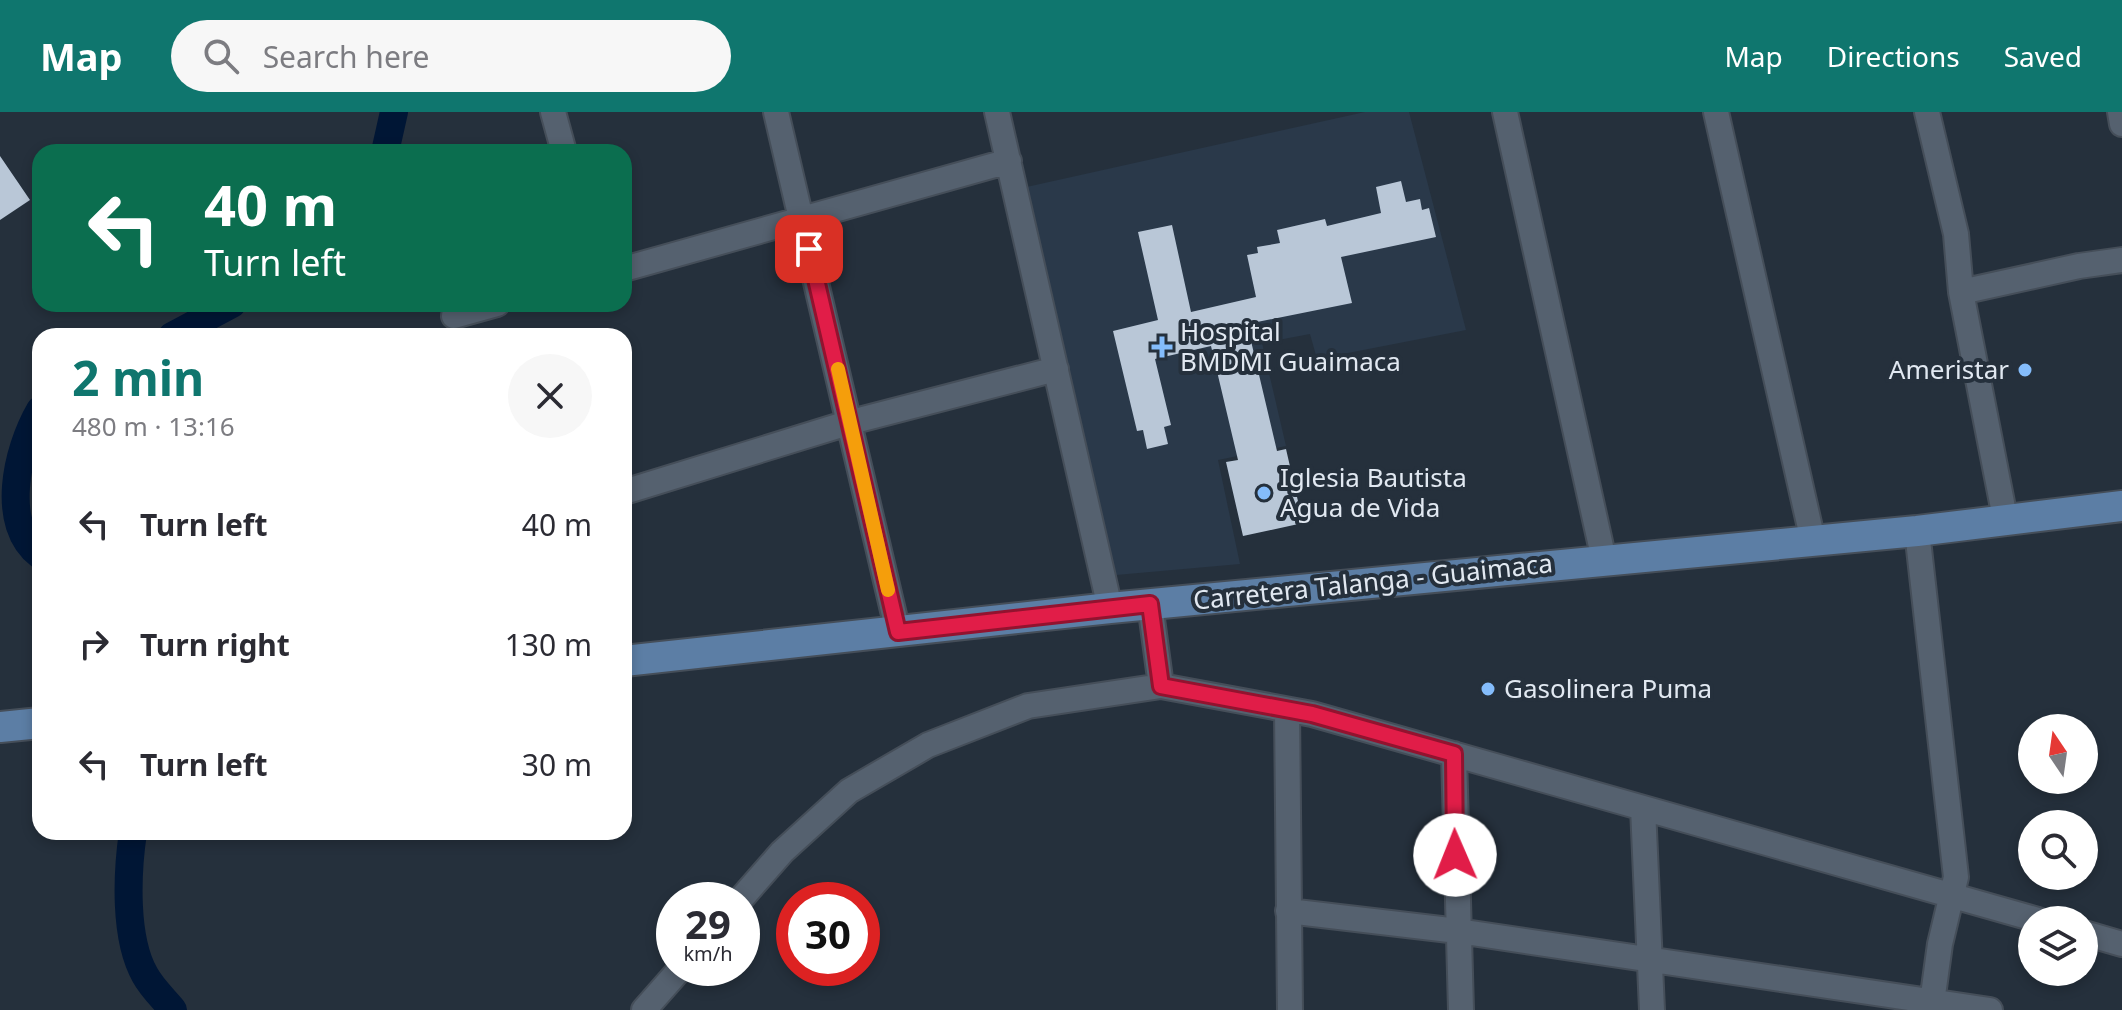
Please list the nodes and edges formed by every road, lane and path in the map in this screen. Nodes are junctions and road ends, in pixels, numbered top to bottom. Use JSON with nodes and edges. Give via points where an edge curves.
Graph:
{"nodes":[{"id":1,"x":553,"y":112,"type":"edge"},
{"id":2,"x":776,"y":112,"type":"edge"},
{"id":3,"x":997,"y":112,"type":"edge"},
{"id":4,"x":1505,"y":112,"type":"edge"},
{"id":5,"x":1716,"y":112,"type":"edge"},
{"id":6,"x":1927,"y":112,"type":"edge"},
{"id":7,"x":2120,"y":112,"type":"edge"},
{"id":8,"x":2122,"y":124,"type":"edge"},
{"id":9,"x":562,"y":144,"type":"edge"},
{"id":10,"x":1009,"y":161,"type":"junction"},
{"id":11,"x":802,"y":220,"type":"junction"},
{"id":12,"x":2122,"y":260,"type":"edge"},
{"id":13,"x":632,"y":267,"type":"edge"},
{"id":14,"x":1961,"y":292,"type":"junction"},
{"id":15,"x":468,"y":312,"type":"edge"},
{"id":16,"x":454,"y":316,"type":"dead end"},
{"id":17,"x":1056,"y":369,"type":"junction"},
{"id":18,"x":851,"y":422,"type":"junction"},
{"id":19,"x":632,"y":490,"type":"edge"},
{"id":20,"x":2122,"y":506,"type":"edge"},
{"id":21,"x":2005,"y":518,"type":"junction"},
{"id":22,"x":1917,"y":531,"type":"junction"},
{"id":23,"x":1813,"y":541,"type":"junction"},
{"id":24,"x":1604,"y":560,"type":"junction"},
{"id":25,"x":1150,"y":604,"type":"junction"},
{"id":26,"x":1110,"y":608,"type":"junction"},
{"id":27,"x":898,"y":632,"type":"junction"},
{"id":28,"x":632,"y":660,"type":"edge"},
{"id":29,"x":1161,"y":686,"type":"junction"},
{"id":30,"x":1287,"y":710,"type":"junction"},
{"id":31,"x":32,"y":724,"type":"edge"},
{"id":32,"x":0,"y":727,"type":"edge"},
{"id":33,"x":1454,"y":754,"type":"junction"},
{"id":34,"x":1643,"y":808,"type":"junction"},
{"id":35,"x":756,"y":882,"type":"edge"},
{"id":36,"x":1953,"y":896,"type":"junction"},
{"id":37,"x":1288,"y":911,"type":"junction"},
{"id":38,"x":2018,"y":914,"type":"edge"},
{"id":39,"x":1458,"y":931,"type":"junction"},
{"id":40,"x":2098,"y":937,"type":"edge"},
{"id":41,"x":2122,"y":944,"type":"edge"},
{"id":42,"x":1650,"y":960,"type":"junction"},
{"id":43,"x":665,"y":986,"type":"edge"},
{"id":44,"x":1931,"y":1006,"type":"edge"},
{"id":45,"x":644,"y":1010,"type":"edge"},
{"id":46,"x":1290,"y":1010,"type":"edge"},
{"id":47,"x":1461,"y":1010,"type":"edge"},
{"id":48,"x":1652,"y":1010,"type":"edge"},
{"id":49,"x":1990,"y":1010,"type":"edge"}],
"edges":[{"from":1,"to":9,"type":"street"},
{"from":2,"to":11,"type":"street"},
{"from":3,"to":10,"type":"street"},
{"from":4,"to":24,"type":"street"},
{"from":5,"to":23,"type":"street"},
{"from":6,"to":14,"type":"street","via":[[1956,234]]},
{"from":7,"to":8,"type":"street"},
{"from":10,"to":11,"type":"street"},
{"from":10,"to":17,"type":"street"},
{"from":11,"to":13,"type":"street"},
{"from":11,"to":18,"type":"street"},
{"from":12,"to":14,"type":"street"},
{"from":14,"to":21,"type":"street"},
{"from":15,"to":16,"type":"street"},
{"from":17,"to":18,"type":"street"},
{"from":17,"to":26,"type":"street"},
{"from":18,"to":19,"type":"street"},
{"from":18,"to":27,"type":"street"},
{"from":20,"to":21,"type":"main road","name":"Carretera Talanga - Guaimaca"},
{"from":21,"to":22,"type":"main road","name":"Carretera Talanga - Guaimaca"},
{"from":22,"to":23,"type":"main road","name":"Carretera Talanga - Guaimaca"},
{"from":22,"to":36,"type":"street","via":[[1956,877]]},
{"from":23,"to":24,"type":"main road","name":"Carretera Talanga - Guaimaca"},
{"from":24,"to":25,"type":"main road","name":"Carretera Talanga - Guaimaca"},
{"from":25,"to":26,"type":"main road","name":"Carretera Talanga - Guaimaca"},
{"from":25,"to":29,"type":"street"},
{"from":26,"to":27,"type":"main road","name":"Carretera Talanga - Guaimaca"},
{"from":27,"to":28,"type":"main road","name":"Carretera Talanga - Guaimaca"},
{"from":29,"to":30,"type":"street"},
{"from":29,"to":35,"type":"street","via":[[1028,706],[928,745],[849,791]]},
{"from":30,"to":33,"type":"street"},
{"from":30,"to":37,"type":"street"},
{"from":31,"to":32,"type":"main road"},
{"from":33,"to":34,"type":"street"},
{"from":33,"to":39,"type":"street"},
{"from":34,"to":36,"type":"street"},
{"from":34,"to":42,"type":"street"},
{"from":36,"to":38,"type":"street"},
{"from":36,"to":44,"type":"street"},
{"from":37,"to":39,"type":"street"},
{"from":37,"to":46,"type":"street"},
{"from":39,"to":42,"type":"street"},
{"from":39,"to":47,"type":"street"},
{"from":40,"to":41,"type":"street"},
{"from":42,"to":44,"type":"street","via":[[1860,988]]},
{"from":42,"to":48,"type":"street"},
{"from":43,"to":45,"type":"street"},
{"from":44,"to":49,"type":"street"}]}
